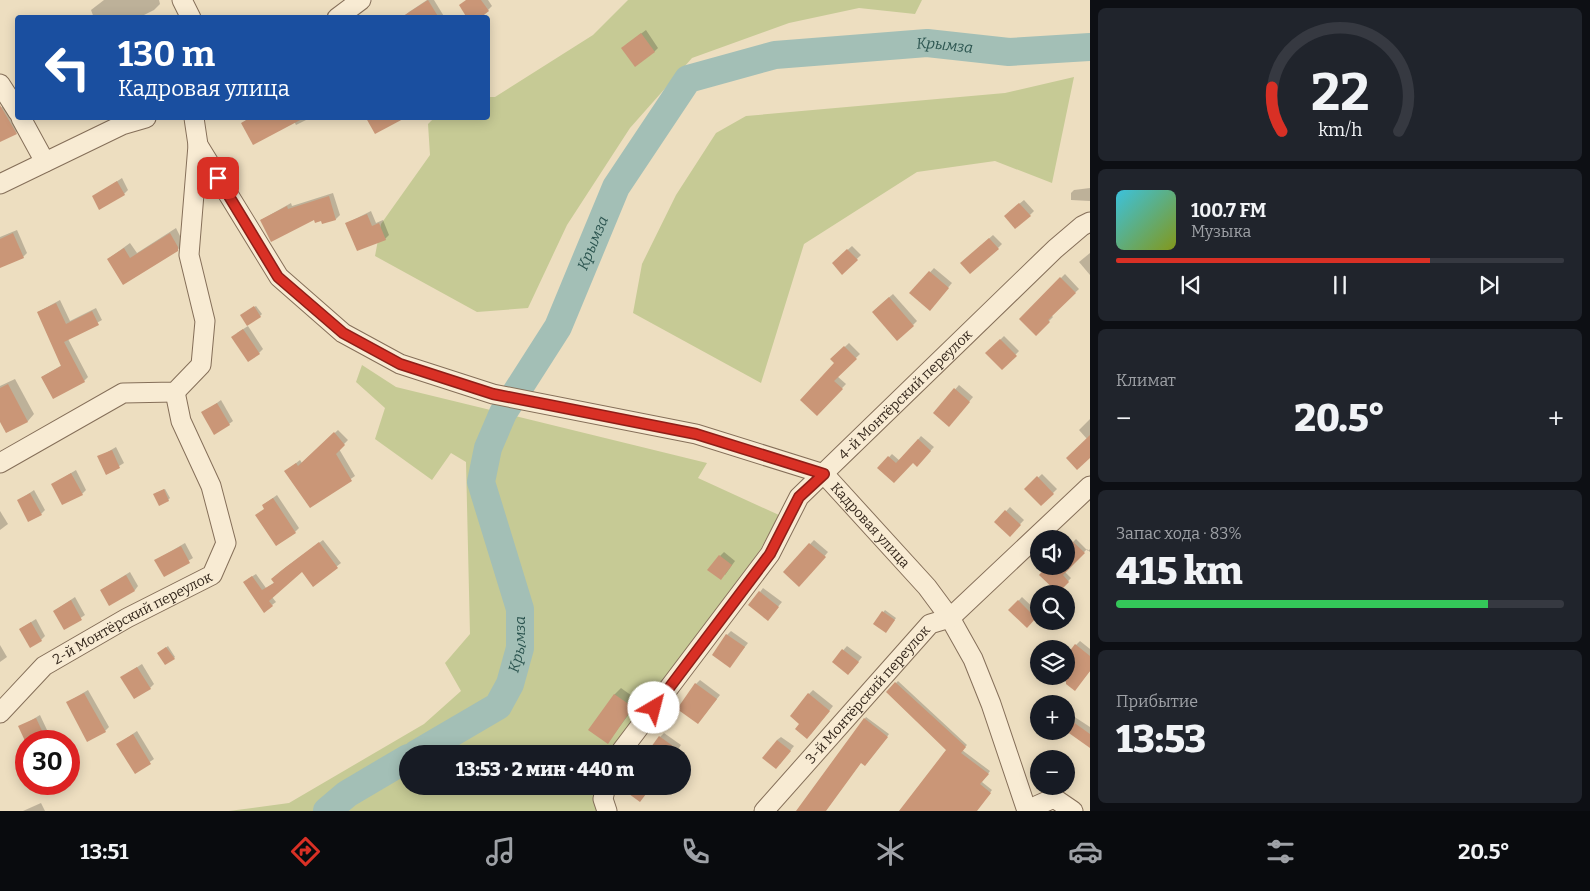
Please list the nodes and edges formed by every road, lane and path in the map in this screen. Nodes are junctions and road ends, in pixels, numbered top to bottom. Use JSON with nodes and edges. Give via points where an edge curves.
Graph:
{"nodes":[{"id":1,"x":182,"y":0,"type":"edge"},
{"id":2,"x":361,"y":0,"type":"edge"},
{"id":3,"x":190,"y":15,"type":"edge"},
{"id":4,"x":342,"y":15,"type":"edge"},
{"id":5,"x":0,"y":84,"type":"edge"},
{"id":6,"x":15,"y":107,"type":"edge"},
{"id":7,"x":22,"y":120,"type":"edge"},
{"id":8,"x":139,"y":120,"type":"edge"},
{"id":9,"x":194,"y":120,"type":"edge"},
{"id":10,"x":198,"y":145,"type":"junction"},
{"id":11,"x":45,"y":162,"type":"junction"},
{"id":12,"x":0,"y":184,"type":"edge"},
{"id":13,"x":1090,"y":222,"type":"edge"},
{"id":14,"x":175,"y":392,"type":"junction"},
{"id":15,"x":0,"y":463,"type":"edge"},
{"id":16,"x":824,"y":474,"type":"junction"},
{"id":17,"x":1090,"y":486,"type":"edge"},
{"id":18,"x":950,"y":618,"type":"junction"},
{"id":19,"x":0,"y":713,"type":"edge"},
{"id":20,"x":626,"y":745,"type":"edge"},
{"id":21,"x":604,"y":795,"type":"edge"},
{"id":22,"x":1027,"y":810,"type":"edge"},
{"id":23,"x":607,"y":811,"type":"edge"},
{"id":24,"x":764,"y":811,"type":"edge"},
{"id":25,"x":1073,"y":811,"type":"edge"}],
"edges":[{"from":1,"to":3,"type":"street"},
{"from":2,"to":4,"type":"street"},
{"from":5,"to":6,"type":"street"},
{"from":7,"to":11,"type":"street"},
{"from":8,"to":11,"type":"street"},
{"from":9,"to":10,"type":"street","name":"Кадровая улица"},
{"from":10,"to":14,"type":"street","via":[[189,255],[205,321],[201,365]]},
{"from":10,"to":16,"type":"street","name":"Кадровая улица","via":[[278,277],[343,333],[400,364],[493,394],[696,434]]},
{"from":11,"to":12,"type":"street"},
{"from":13,"to":16,"type":"street","name":"4-й Монтёрский переулок","via":[[1055,250]]},
{"from":14,"to":15,"type":"street","via":[[123,393]]},
{"from":14,"to":19,"type":"street","name":"2-й Монтёрский переулок","via":[[181,421],[211,486],[226,543],[212,575],[126,618],[44,666]]},
{"from":16,"to":18,"type":"street","name":"Кадровая улица","via":[[927,587]]},
{"from":16,"to":20,"type":"street","name":"4-й Монтёрский переулок","via":[[799,497],[770,554]]},
{"from":17,"to":18,"type":"street","name":"3-й Монтёрский переулок"},
{"from":18,"to":22,"type":"street","name":"Кадровая улица","via":[[973,659],[992,704]]},
{"from":18,"to":24,"type":"street","name":"3-й Монтёрский переулок","via":[[930,624]]},
{"from":21,"to":23,"type":"street"},
{"from":22,"to":25,"type":"street","via":[[1054,798]]}]}
